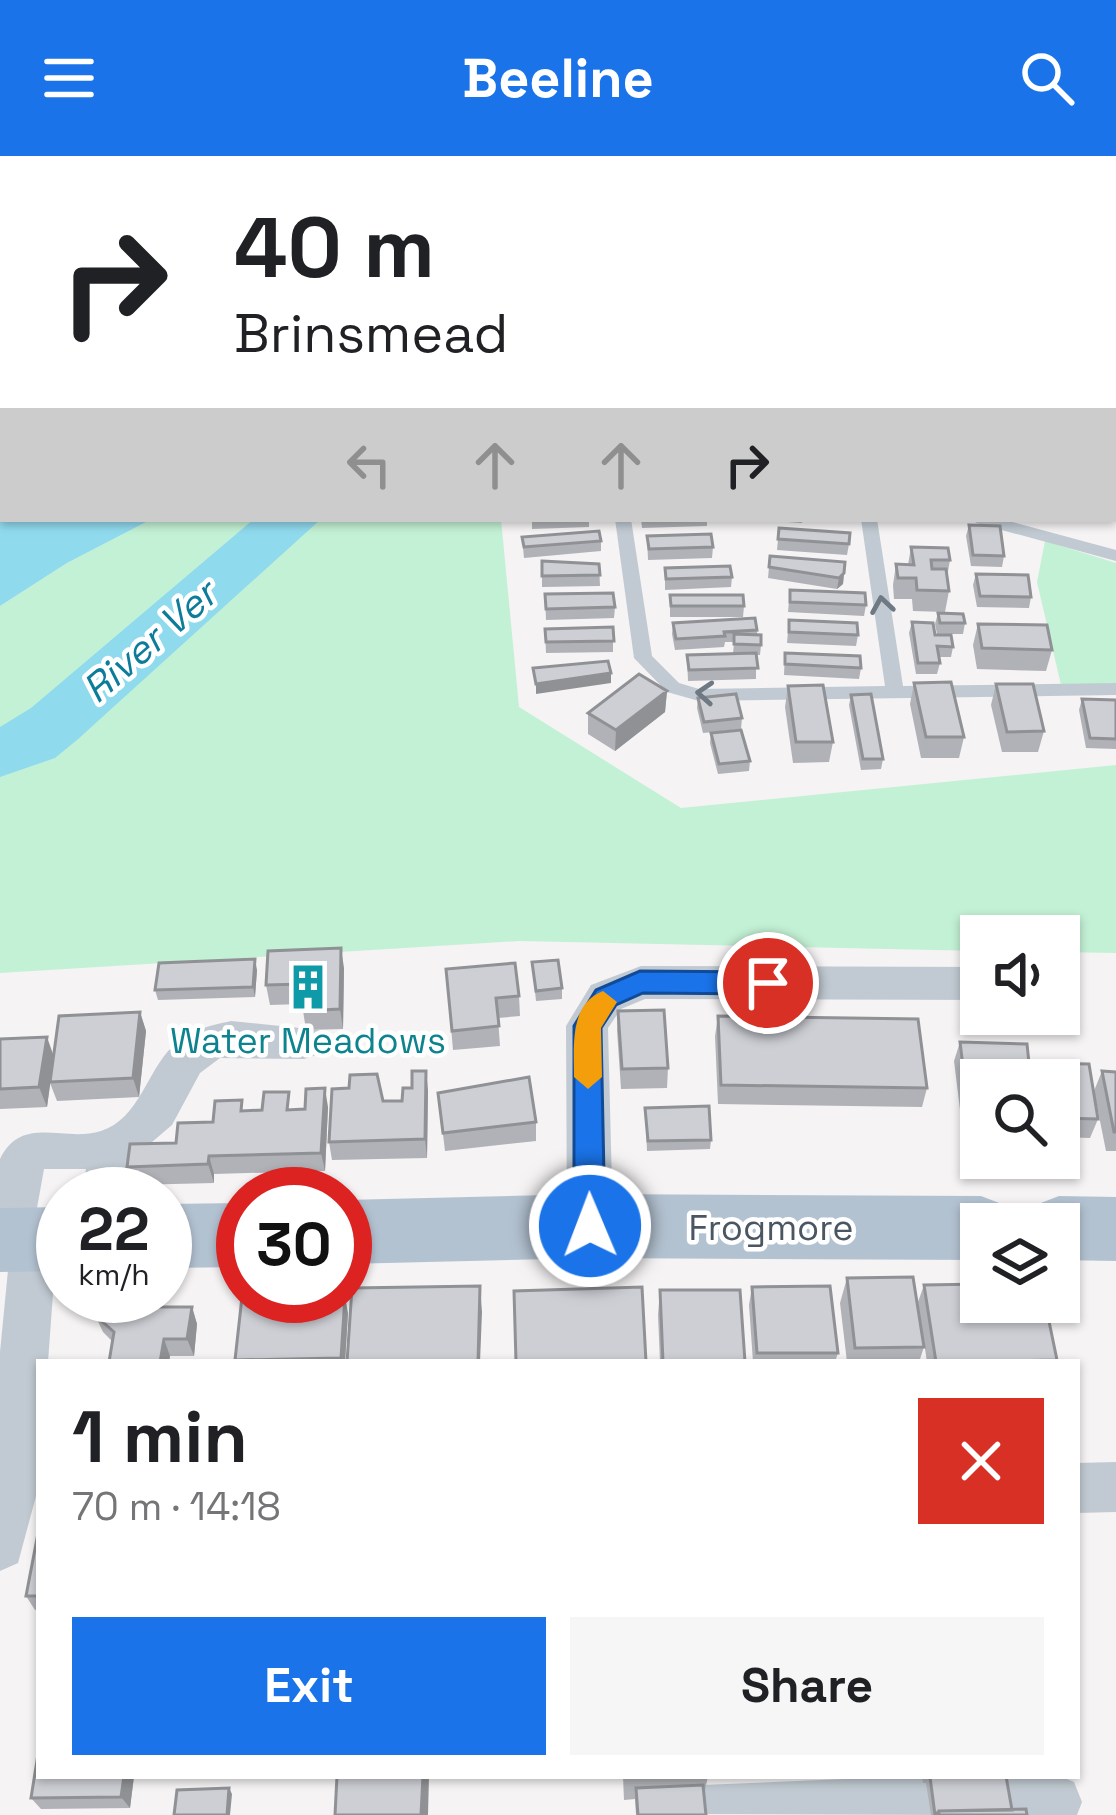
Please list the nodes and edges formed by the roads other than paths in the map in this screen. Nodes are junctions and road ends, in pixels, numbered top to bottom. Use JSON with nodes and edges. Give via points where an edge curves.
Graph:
{"nodes":[{"id":1,"x":622,"y":522,"type":"edge"},
{"id":2,"x":869,"y":522,"type":"edge"},
{"id":3,"x":993,"y":522,"type":"edge"},
{"id":4,"x":1116,"y":556,"type":"edge"},
{"id":5,"x":1116,"y":689,"type":"edge"},
{"id":6,"x":895,"y":690,"type":"junction"},
{"id":7,"x":960,"y":984,"type":"edge"},
{"id":8,"x":304,"y":1042,"type":"dead end"},
{"id":9,"x":92,"y":1167,"type":"edge"},
{"id":10,"x":112,"y":1167,"type":"edge"},
{"id":11,"x":590,"y":1226,"type":"junction"},
{"id":12,"x":960,"y":1228,"type":"edge"},
{"id":13,"x":1080,"y":1228,"type":"edge"},
{"id":14,"x":1116,"y":1228,"type":"edge"},
{"id":15,"x":372,"y":1231,"type":"edge"},
{"id":16,"x":26,"y":1239,"type":"edge"},
{"id":17,"x":18,"y":1486,"type":"edge"},
{"id":18,"x":1116,"y":1487,"type":"edge"},
{"id":19,"x":1080,"y":1488,"type":"edge"},
{"id":20,"x":0,"y":1545,"type":"edge"},
{"id":21,"x":929,"y":1804,"type":"edge"},
{"id":22,"x":702,"y":1814,"type":"edge"}],
"edges":[{"from":6,"to":1,"type":"lane","one_way":true,"via":[[699,695],[673,688],[643,658]]},
{"from":6,"to":2,"type":"lane","one_way":true},
{"from":3,"to":4,"type":"lane"},
{"from":5,"to":6,"type":"lane"},
{"from":7,"to":11,"type":"street","via":[[640,982],[606,998],[587,1026]]},
{"from":8,"to":10,"type":"street","via":[[207,1044],[185,1061]]},
{"from":9,"to":16,"type":"street","via":[[36,1150],[23,1159]]},
{"from":11,"to":12,"type":"main road","name":"Frogmore"},
{"from":11,"to":15,"type":"main road","name":"Frogmore"},
{"from":13,"to":14,"type":"main road"},
{"from":16,"to":17,"type":"street"},
{"from":17,"to":20,"type":"street"},
{"from":18,"to":19,"type":"street"},
{"from":21,"to":22,"type":"street"}]}
